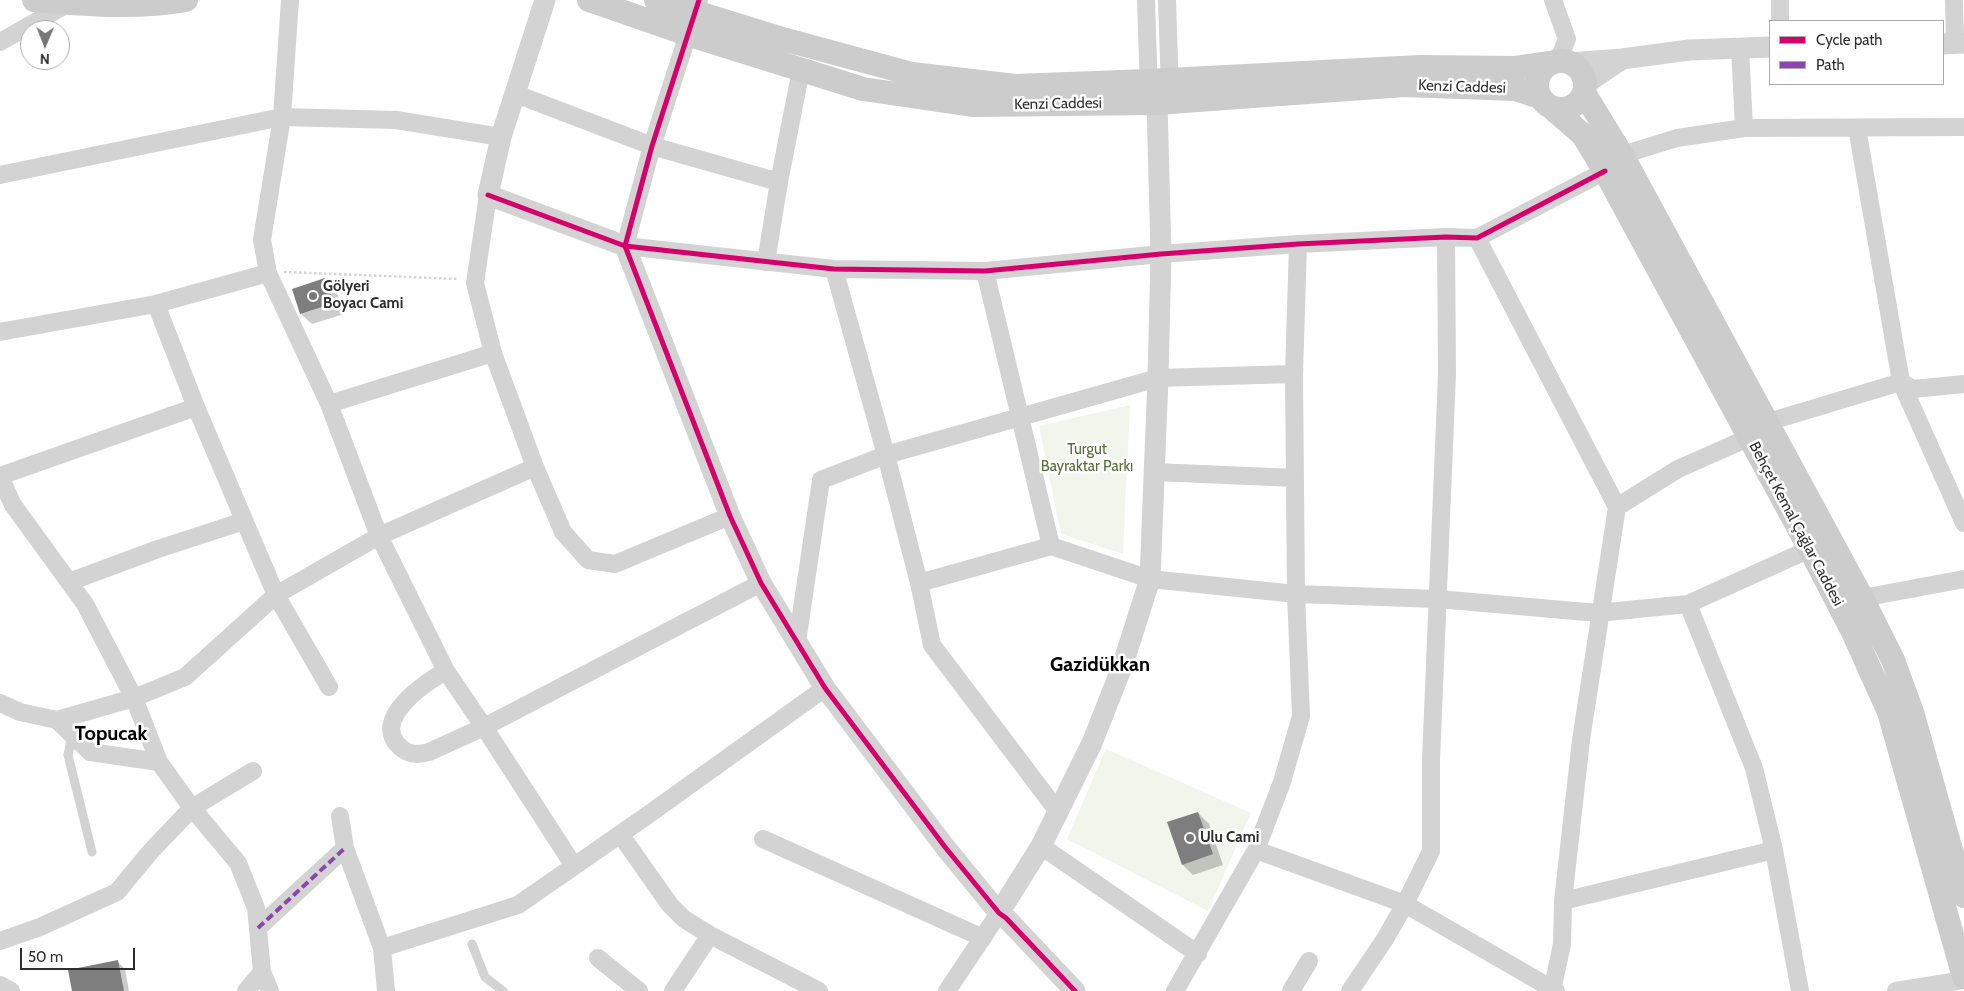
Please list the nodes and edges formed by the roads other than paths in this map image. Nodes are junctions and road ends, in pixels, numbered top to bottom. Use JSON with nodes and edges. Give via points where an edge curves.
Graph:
{"nodes":[{"id":1,"x":34,"y":0,"type":"edge"},
{"id":2,"x":186,"y":0,"type":"edge"},
{"id":3,"x":290,"y":0,"type":"edge"},
{"id":4,"x":545,"y":0,"type":"edge"},
{"id":5,"x":589,"y":0,"type":"edge"},
{"id":6,"x":656,"y":0,"type":"edge"},
{"id":7,"x":1146,"y":0,"type":"edge"},
{"id":8,"x":1167,"y":0,"type":"edge"},
{"id":9,"x":1553,"y":0,"type":"edge"},
{"id":10,"x":1780,"y":0,"type":"edge"},
{"id":11,"x":1954,"y":0,"type":"edge"},
{"id":12,"x":69,"y":3,"type":"junction"},
{"id":13,"x":696,"y":6,"type":"edge"},
{"id":14,"x":1780,"y":20,"type":"edge"},
{"id":15,"x":687,"y":34,"type":"junction"},
{"id":16,"x":0,"y":42,"type":"edge"},
{"id":17,"x":1954,"y":43,"type":"edge"},
{"id":18,"x":1769,"y":47,"type":"edge"},
{"id":19,"x":1740,"y":48,"type":"junction"},
{"id":20,"x":1622,"y":59,"type":"junction"},
{"id":21,"x":1559,"y":62,"type":"junction"},
{"id":22,"x":801,"y":70,"type":"junction"},
{"id":23,"x":1584,"y":88,"type":"junction"},
{"id":24,"x":516,"y":94,"type":"junction"},
{"id":25,"x":1159,"y":94,"type":"junction"},
{"id":26,"x":1546,"y":103,"type":"junction"},
{"id":27,"x":282,"y":117,"type":"junction"},
{"id":28,"x":1964,"y":127,"type":"edge"},
{"id":29,"x":1744,"y":128,"type":"junction"},
{"id":30,"x":1857,"y":128,"type":"junction"},
{"id":31,"x":501,"y":137,"type":"junction"},
{"id":32,"x":652,"y":146,"type":"junction"},
{"id":33,"x":1622,"y":155,"type":"junction"},
{"id":34,"x":1605,"y":171,"type":"junction"},
{"id":35,"x":0,"y":175,"type":"edge"},
{"id":36,"x":779,"y":182,"type":"junction"},
{"id":37,"x":488,"y":195,"type":"junction"},
{"id":38,"x":1446,"y":237,"type":"junction"},
{"id":39,"x":1476,"y":238,"type":"junction"},
{"id":40,"x":1298,"y":244,"type":"junction"},
{"id":41,"x":625,"y":246,"type":"junction"},
{"id":42,"x":1161,"y":254,"type":"junction"},
{"id":43,"x":766,"y":262,"type":"junction"},
{"id":44,"x":834,"y":269,"type":"junction"},
{"id":45,"x":985,"y":271,"type":"junction"},
{"id":46,"x":268,"y":273,"type":"junction"},
{"id":47,"x":156,"y":304,"type":"junction"},
{"id":48,"x":0,"y":332,"type":"edge"},
{"id":49,"x":492,"y":353,"type":"junction"},
{"id":50,"x":1294,"y":374,"type":"junction"},
{"id":51,"x":1158,"y":378,"type":"junction"},
{"id":52,"x":1902,"y":382,"type":"junction"},
{"id":53,"x":1964,"y":384,"type":"edge"},
{"id":54,"x":329,"y":404,"type":"junction"},
{"id":55,"x":196,"y":407,"type":"junction"},
{"id":56,"x":1021,"y":416,"type":"junction"},
{"id":57,"x":1758,"y":430,"type":"junction"},
{"id":58,"x":886,"y":455,"type":"junction"},
{"id":59,"x":535,"y":467,"type":"junction"},
{"id":60,"x":1155,"y":472,"type":"junction"},
{"id":61,"x":0,"y":476,"type":"edge"},
{"id":62,"x":1295,"y":478,"type":"junction"},
{"id":63,"x":1617,"y":506,"type":"junction"},
{"id":64,"x":730,"y":516,"type":"junction"},
{"id":65,"x":244,"y":521,"type":"junction"},
{"id":66,"x":1964,"y":523,"type":"edge"},
{"id":67,"x":380,"y":536,"type":"junction"},
{"id":68,"x":1052,"y":546,"type":"junction"},
{"id":69,"x":1810,"y":548,"type":"junction"},
{"id":70,"x":1150,"y":579,"type":"junction"},
{"id":71,"x":1964,"y":579,"type":"edge"},
{"id":72,"x":70,"y":582,"type":"junction"},
{"id":73,"x":761,"y":583,"type":"junction"},
{"id":74,"x":919,"y":583,"type":"junction"},
{"id":75,"x":1296,"y":594,"type":"junction"},
{"id":76,"x":276,"y":595,"type":"junction"},
{"id":77,"x":1862,"y":598,"type":"junction"},
{"id":78,"x":1438,"y":599,"type":"junction"},
{"id":79,"x":1688,"y":604,"type":"junction"},
{"id":80,"x":1601,"y":613,"type":"junction"},
{"id":81,"x":797,"y":642,"type":"junction"},
{"id":82,"x":446,"y":671,"type":"junction"},
{"id":83,"x":329,"y":687,"type":"dead end"},
{"id":84,"x":825,"y":688,"type":"junction"},
{"id":85,"x":134,"y":698,"type":"junction"},
{"id":86,"x":0,"y":703,"type":"edge"},
{"id":87,"x":57,"y":720,"type":"junction"},
{"id":88,"x":484,"y":727,"type":"junction"},
{"id":89,"x":72,"y":735,"type":"junction"},
{"id":90,"x":159,"y":762,"type":"junction"},
{"id":91,"x":253,"y":771,"type":"dead end"},
{"id":92,"x":192,"y":808,"type":"junction"},
{"id":93,"x":1059,"y":813,"type":"junction"},
{"id":94,"x":340,"y":816,"type":"dead end"},
{"id":95,"x":620,"y":834,"type":"junction"},
{"id":96,"x":762,"y":839,"type":"dead end"},
{"id":97,"x":1041,"y":846,"type":"junction"},
{"id":98,"x":344,"y":848,"type":"junction"},
{"id":99,"x":1256,"y":850,"type":"junction"},
{"id":100,"x":1774,"y":850,"type":"junction"},
{"id":101,"x":92,"y":852,"type":"dead end"},
{"id":102,"x":574,"y":866,"type":"junction"},
{"id":103,"x":1964,"y":896,"type":"edge"},
{"id":104,"x":1563,"y":902,"type":"junction"},
{"id":105,"x":1405,"y":904,"type":"junction"},
{"id":106,"x":999,"y":914,"type":"junction"},
{"id":107,"x":258,"y":928,"type":"junction"},
{"id":108,"x":710,"y":935,"type":"junction"},
{"id":109,"x":983,"y":938,"type":"junction"},
{"id":110,"x":0,"y":941,"type":"edge"},
{"id":111,"x":472,"y":944,"type":"dead end"},
{"id":112,"x":382,"y":948,"type":"junction"},
{"id":113,"x":1198,"y":954,"type":"junction"},
{"id":114,"x":598,"y":958,"type":"dead end"},
{"id":115,"x":1309,"y":961,"type":"dead end"},
{"id":116,"x":262,"y":972,"type":"junction"},
{"id":117,"x":1964,"y":978,"type":"edge"},
{"id":118,"x":0,"y":985,"type":"edge"},
{"id":119,"x":808,"y":989,"type":"edge"},
{"id":120,"x":1355,"y":989,"type":"edge"},
{"id":121,"x":1553,"y":990,"type":"edge"},
{"id":122,"x":11,"y":991,"type":"edge"},
{"id":123,"x":246,"y":991,"type":"edge"},
{"id":124,"x":270,"y":991,"type":"edge"},
{"id":125,"x":386,"y":991,"type":"edge"},
{"id":126,"x":503,"y":991,"type":"edge"},
{"id":127,"x":639,"y":991,"type":"edge"},
{"id":128,"x":673,"y":991,"type":"edge"},
{"id":129,"x":947,"y":991,"type":"edge"},
{"id":130,"x":1075,"y":991,"type":"edge"},
{"id":131,"x":1175,"y":991,"type":"edge"},
{"id":132,"x":1291,"y":991,"type":"edge"},
{"id":133,"x":1800,"y":991,"type":"edge"},
{"id":134,"x":1896,"y":991,"type":"edge"}],
"edges":[{"from":1,"to":12,"type":"main road"},
{"from":2,"to":12,"type":"main road","via":[[158,5]]},
{"from":3,"to":27,"type":"street"},
{"from":4,"to":24,"type":"street"},
{"from":5,"to":15,"type":"main road","name":"Kenzi Caddesi"},
{"from":6,"to":13,"type":"main road","name":"Kenzi Caddesi"},
{"from":7,"to":25,"type":"street"},
{"from":8,"to":25,"type":"street"},
{"from":9,"to":21,"type":"street","via":[[1567,39]]},
{"from":10,"to":14,"type":"street"},
{"from":11,"to":17,"type":"street"},
{"from":12,"to":16,"type":"street"},
{"from":13,"to":15,"type":"street"},
{"from":13,"to":25,"type":"main road","name":"Kenzi Caddesi","via":[[779,38],[912,74],[1015,86]]},
{"from":15,"to":22,"type":"main road","name":"Kenzi Caddesi"},
{"from":15,"to":32,"type":"street"},
{"from":18,"to":19,"type":"street"},
{"from":19,"to":20,"type":"street","via":[[1689,50]]},
{"from":19,"to":29,"type":"street"},
{"from":20,"to":21,"type":"street"},
{"from":20,"to":23,"type":"street"},
{"from":21,"to":23,"type":"main road","via":[[1579,70]]},
{"from":21,"to":25,"type":"main road","name":"Kenzi Caddesi","via":[[1514,68],[1420,67]]},
{"from":21,"to":26,"type":"main road","via":[[1539,74],[1537,90]]},
{"from":22,"to":25,"type":"main road","name":"Kenzi Caddesi","via":[[863,89],[972,104]]},
{"from":22,"to":36,"type":"street"},
{"from":23,"to":26,"type":"main road","via":[[1574,105],[1567,108]]},
{"from":23,"to":33,"type":"main road","name":"Behçet Kemal Çağlar Caddesi"},
{"from":24,"to":31,"type":"street"},
{"from":24,"to":32,"type":"street"},
{"from":25,"to":26,"type":"main road","name":"Kenzi Caddesi","via":[[1404,85],[1516,89]]},
{"from":25,"to":42,"type":"street"},
{"from":26,"to":34,"type":"main road","name":"Behçet Kemal Çağlar Caddesi","via":[[1583,135]]},
{"from":27,"to":31,"type":"street","via":[[396,120]]},
{"from":27,"to":35,"type":"street"},
{"from":27,"to":46,"type":"street","via":[[262,240]]},
{"from":28,"to":30,"type":"street"},
{"from":29,"to":30,"type":"street"},
{"from":29,"to":33,"type":"street","via":[[1677,138]]},
{"from":30,"to":52,"type":"street"},
{"from":31,"to":37,"type":"street"},
{"from":32,"to":36,"type":"street"},
{"from":32,"to":41,"type":"street"},
{"from":33,"to":57,"type":"main road","name":"Behçet Kemal Çağlar Caddesi"},
{"from":34,"to":39,"type":"street"},
{"from":34,"to":57,"type":"main road","name":"Behçet Kemal Çağlar Caddesi"},
{"from":36,"to":43,"type":"street"},
{"from":37,"to":41,"type":"street"},
{"from":37,"to":49,"type":"street","via":[[475,283]]},
{"from":38,"to":39,"type":"street"},
{"from":38,"to":40,"type":"street"},
{"from":38,"to":78,"type":"street","via":[[1447,373]]},
{"from":39,"to":63,"type":"street"},
{"from":40,"to":42,"type":"street"},
{"from":40,"to":50,"type":"street"},
{"from":41,"to":43,"type":"street"},
{"from":41,"to":64,"type":"street"},
{"from":42,"to":45,"type":"street"},
{"from":42,"to":51,"type":"street"},
{"from":43,"to":44,"type":"street"},
{"from":44,"to":45,"type":"street"},
{"from":44,"to":58,"type":"street"},
{"from":45,"to":56,"type":"street"},
{"from":46,"to":47,"type":"street"},
{"from":46,"to":54,"type":"street"},
{"from":47,"to":48,"type":"street"},
{"from":47,"to":55,"type":"street"},
{"from":49,"to":54,"type":"street"},
{"from":49,"to":59,"type":"street"},
{"from":50,"to":51,"type":"street"},
{"from":50,"to":62,"type":"street"},
{"from":51,"to":56,"type":"street"},
{"from":51,"to":60,"type":"street"},
{"from":52,"to":53,"type":"street","via":[[1913,389]]},
{"from":52,"to":57,"type":"street"},
{"from":52,"to":66,"type":"street"},
{"from":54,"to":67,"type":"street"},
{"from":55,"to":61,"type":"street"},
{"from":55,"to":65,"type":"street"},
{"from":56,"to":58,"type":"street"},
{"from":56,"to":68,"type":"street"},
{"from":57,"to":63,"type":"street","via":[[1678,470]]},
{"from":57,"to":69,"type":"main road","name":"Behçet Kemal Çağlar Caddesi"},
{"from":57,"to":77,"type":"main road","name":"Behçet Kemal Çağlar Caddesi"},
{"from":58,"to":74,"type":"street"},
{"from":58,"to":81,"type":"street","via":[[821,480]]},
{"from":59,"to":64,"type":"street","via":[[564,532],[588,560],[615,564]]},
{"from":59,"to":67,"type":"street"},
{"from":60,"to":62,"type":"street"},
{"from":60,"to":70,"type":"street"},
{"from":61,"to":72,"type":"street","via":[[13,505]]},
{"from":62,"to":75,"type":"street"},
{"from":63,"to":80,"type":"street"},
{"from":64,"to":73,"type":"street"},
{"from":65,"to":72,"type":"street"},
{"from":65,"to":76,"type":"street"},
{"from":67,"to":76,"type":"street"},
{"from":67,"to":82,"type":"street"},
{"from":68,"to":70,"type":"street"},
{"from":68,"to":74,"type":"street"},
{"from":69,"to":79,"type":"street"},
{"from":69,"to":117,"type":"main road","name":"Behçet Kemal Çağlar Caddesi","via":[[1889,712]]},
{"from":70,"to":75,"type":"street"},
{"from":70,"to":93,"type":"street","via":[[1122,667],[1092,744]]},
{"from":71,"to":77,"type":"street"},
{"from":72,"to":85,"type":"street","via":[[85,604]]},
{"from":73,"to":81,"type":"street"},
{"from":73,"to":88,"type":"street"},
{"from":74,"to":93,"type":"street","via":[[932,645]]},
{"from":75,"to":78,"type":"street"},
{"from":75,"to":99,"type":"street","via":[[1301,716],[1282,782]]},
{"from":76,"to":83,"type":"street"},
{"from":76,"to":85,"type":"street","via":[[185,677]]},
{"from":77,"to":103,"type":"main road","name":"Behçet Kemal Çağlar Caddesi","via":[[1893,660],[1912,712]]},
{"from":78,"to":80,"type":"street"},
{"from":78,"to":105,"type":"street","via":[[1431,760],[1431,851]]},
{"from":79,"to":80,"type":"street"},
{"from":79,"to":100,"type":"street","via":[[1754,768]]},
{"from":80,"to":104,"type":"street","via":[[1581,740]]},
{"from":81,"to":84,"type":"street"},
{"from":82,"to":88,"type":"street"},
{"from":82,"to":88,"type":"street","via":[[414,692],[395,716],[391,727],[397,745],[407,752],[422,754]]},
{"from":84,"to":95,"type":"street"},
{"from":84,"to":106,"type":"street"},
{"from":85,"to":87,"type":"street"},
{"from":85,"to":90,"type":"street"},
{"from":86,"to":87,"type":"street","via":[[20,712]]},
{"from":87,"to":89,"type":"street"},
{"from":88,"to":102,"type":"street"},
{"from":89,"to":90,"type":"street","via":[[90,752]]},
{"from":89,"to":101,"type":"lane","via":[[68,755]]},
{"from":90,"to":92,"type":"street"},
{"from":91,"to":92,"type":"street"},
{"from":92,"to":107,"type":"street","via":[[238,863],[256,908]]},
{"from":92,"to":110,"type":"street","via":[[116,892],[40,927]]},
{"from":93,"to":97,"type":"street"},
{"from":94,"to":98,"type":"street"},
{"from":95,"to":102,"type":"street"},
{"from":95,"to":108,"type":"street","via":[[670,905],[684,919]]},
{"from":96,"to":109,"type":"street"},
{"from":97,"to":106,"type":"street"},
{"from":97,"to":113,"type":"street"},
{"from":98,"to":107,"type":"street"},
{"from":98,"to":112,"type":"street"},
{"from":99,"to":105,"type":"street"},
{"from":99,"to":113,"type":"street"},
{"from":100,"to":104,"type":"street"},
{"from":100,"to":133,"type":"street"},
{"from":102,"to":112,"type":"street","via":[[518,905]]},
{"from":104,"to":121,"type":"street","via":[[1562,944]]},
{"from":105,"to":120,"type":"street"},
{"from":105,"to":121,"type":"street"},
{"from":106,"to":109,"type":"street"},
{"from":106,"to":130,"type":"street"},
{"from":107,"to":116,"type":"street"},
{"from":108,"to":119,"type":"street"},
{"from":108,"to":128,"type":"street"},
{"from":109,"to":129,"type":"street"},
{"from":111,"to":126,"type":"lane","via":[[485,978]]},
{"from":112,"to":125,"type":"street"},
{"from":113,"to":131,"type":"street"},
{"from":114,"to":127,"type":"street"},
{"from":115,"to":132,"type":"street"},
{"from":116,"to":123,"type":"street"},
{"from":116,"to":124,"type":"street"},
{"from":117,"to":134,"type":"street"},
{"from":118,"to":122,"type":"street"}]}
